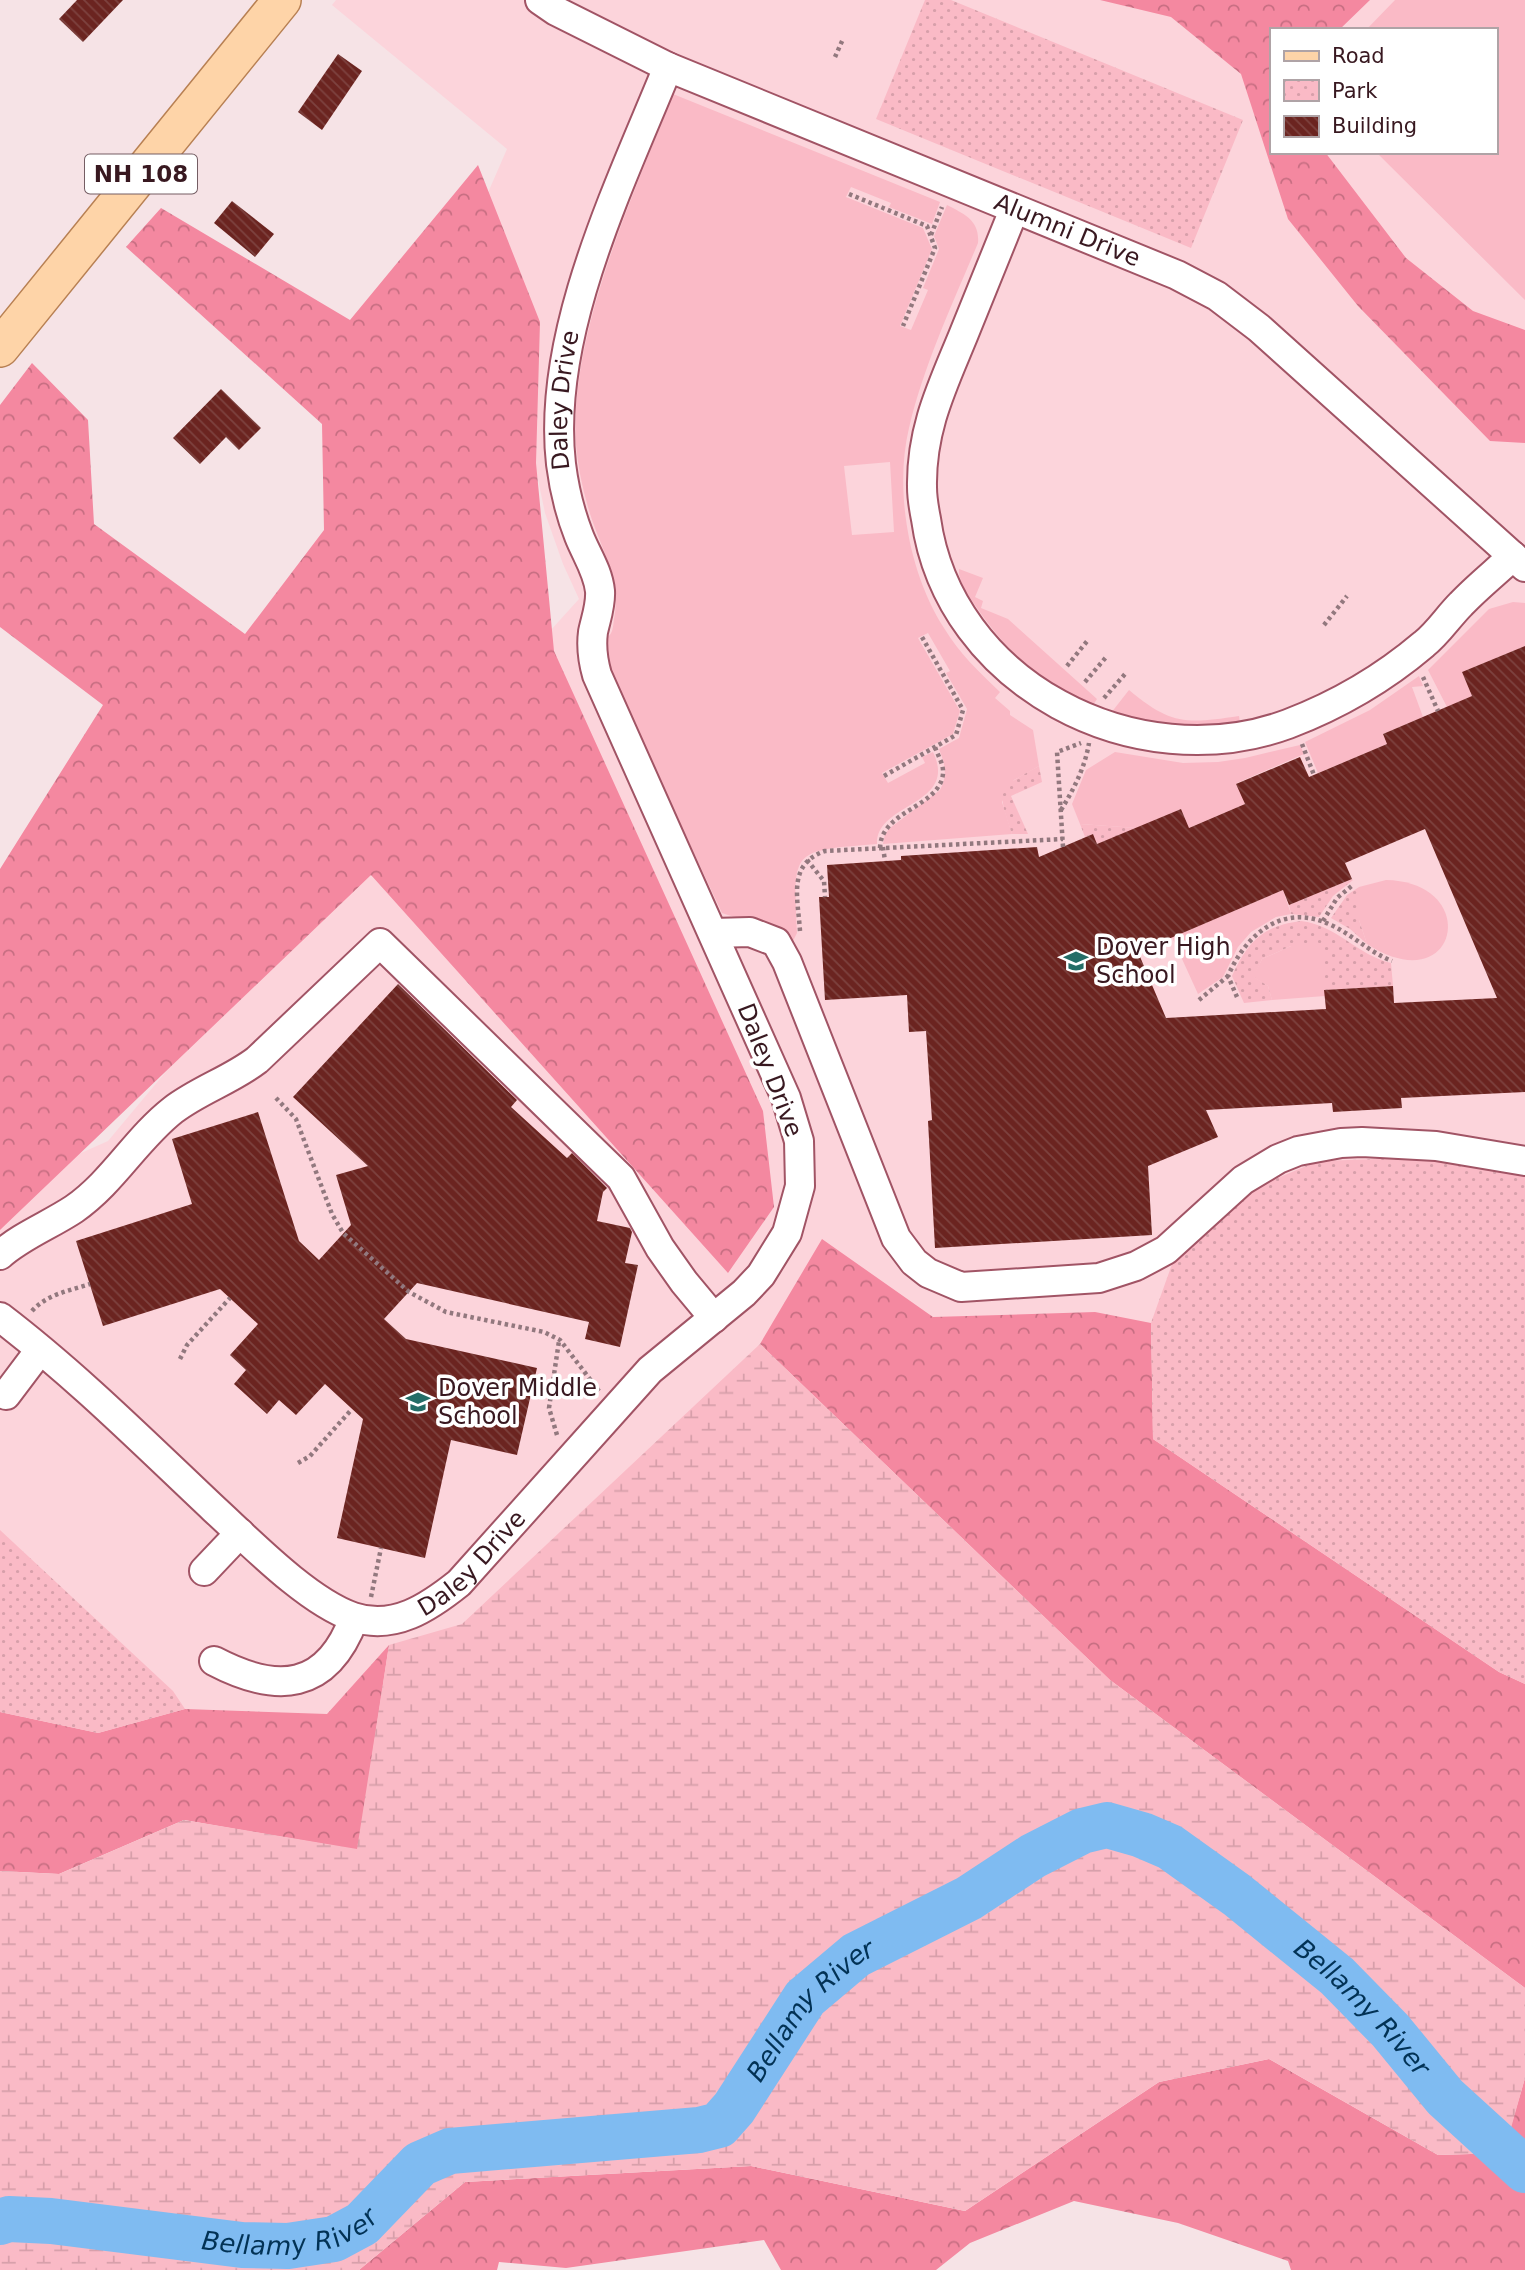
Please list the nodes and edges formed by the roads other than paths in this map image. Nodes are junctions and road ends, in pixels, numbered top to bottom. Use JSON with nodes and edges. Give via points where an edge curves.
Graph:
{"nodes":[{"id":1,"x":282,"y":0,"type":"edge"},
{"id":2,"x":540,"y":0,"type":"edge"},
{"id":3,"x":668,"y":67,"type":"junction"},
{"id":4,"x":1014,"y":210,"type":"junction"},
{"id":5,"x":4,"y":336,"type":"edge"},
{"id":6,"x":1519,"y":561,"type":"edge"},
{"id":7,"x":713,"y":933,"type":"junction"},
{"id":8,"x":1525,"y":1161,"type":"edge"},
{"id":9,"x":0,"y":1255,"type":"edge"},
{"id":10,"x":0,"y":1317,"type":"edge"},
{"id":11,"x":714,"y":1318,"type":"junction"},
{"id":12,"x":40,"y":1350,"type":"junction"},
{"id":13,"x":6,"y":1395,"type":"dead end"},
{"id":14,"x":240,"y":1532,"type":"junction"},
{"id":15,"x":204,"y":1571,"type":"dead end"},
{"id":16,"x":362,"y":1609,"type":"junction"},
{"id":17,"x":214,"y":1661,"type":"dead end"}],
"edges":[{"from":1,"to":5,"type":"main road","number":"NH 108"},
{"from":2,"to":3,"type":"street","name":"Alumni Drive"},
{"from":3,"to":4,"type":"street","name":"Alumni Drive"},
{"from":3,"to":7,"type":"street","name":"Daley Drive","via":[[585,281],[564,364],[559,431],[565,489],[600,591],[592,650],[597,674]]},
{"from":4,"to":6,"type":"street","name":"Alumni Drive","via":[[1177,275],[1239,311]]},
{"from":4,"to":6,"type":"street","via":[[932,410],[922,488],[928,535],[951,600],[985,647],[1040,694],[1072,713],[1167,738],[1224,738],[1287,724],[1332,705],[1399,665],[1461,604]]},
{"from":7,"to":8,"type":"street","via":[[750,932],[776,942],[896,1238],[928,1273],[961,1287],[1099,1278],[1136,1266],[1166,1250],[1243,1180],[1278,1159],[1319,1146],[1362,1142],[1436,1146]]},
{"from":7,"to":11,"type":"street","name":"Daley Drive","via":[[794,1119],[801,1164],[795,1210],[776,1255],[744,1293]]},
{"from":9,"to":11,"type":"street","via":[[96,1192],[173,1110],[257,1060],[380,943],[621,1178],[660,1248]]},
{"from":10,"to":12,"type":"street","name":"Daley Drive"},
{"from":11,"to":16,"type":"street","name":"Daley Drive","via":[[650,1370],[459,1583],[411,1616],[382,1620]]},
{"from":12,"to":13,"type":"street"},
{"from":12,"to":14,"type":"street","name":"Daley Drive"},
{"from":14,"to":15,"type":"street"},
{"from":14,"to":16,"type":"street","name":"Daley Drive","via":[[315,1596]]},
{"from":16,"to":17,"type":"street","via":[[336,1654],[310,1676],[274,1681],[250,1678]]}]}
